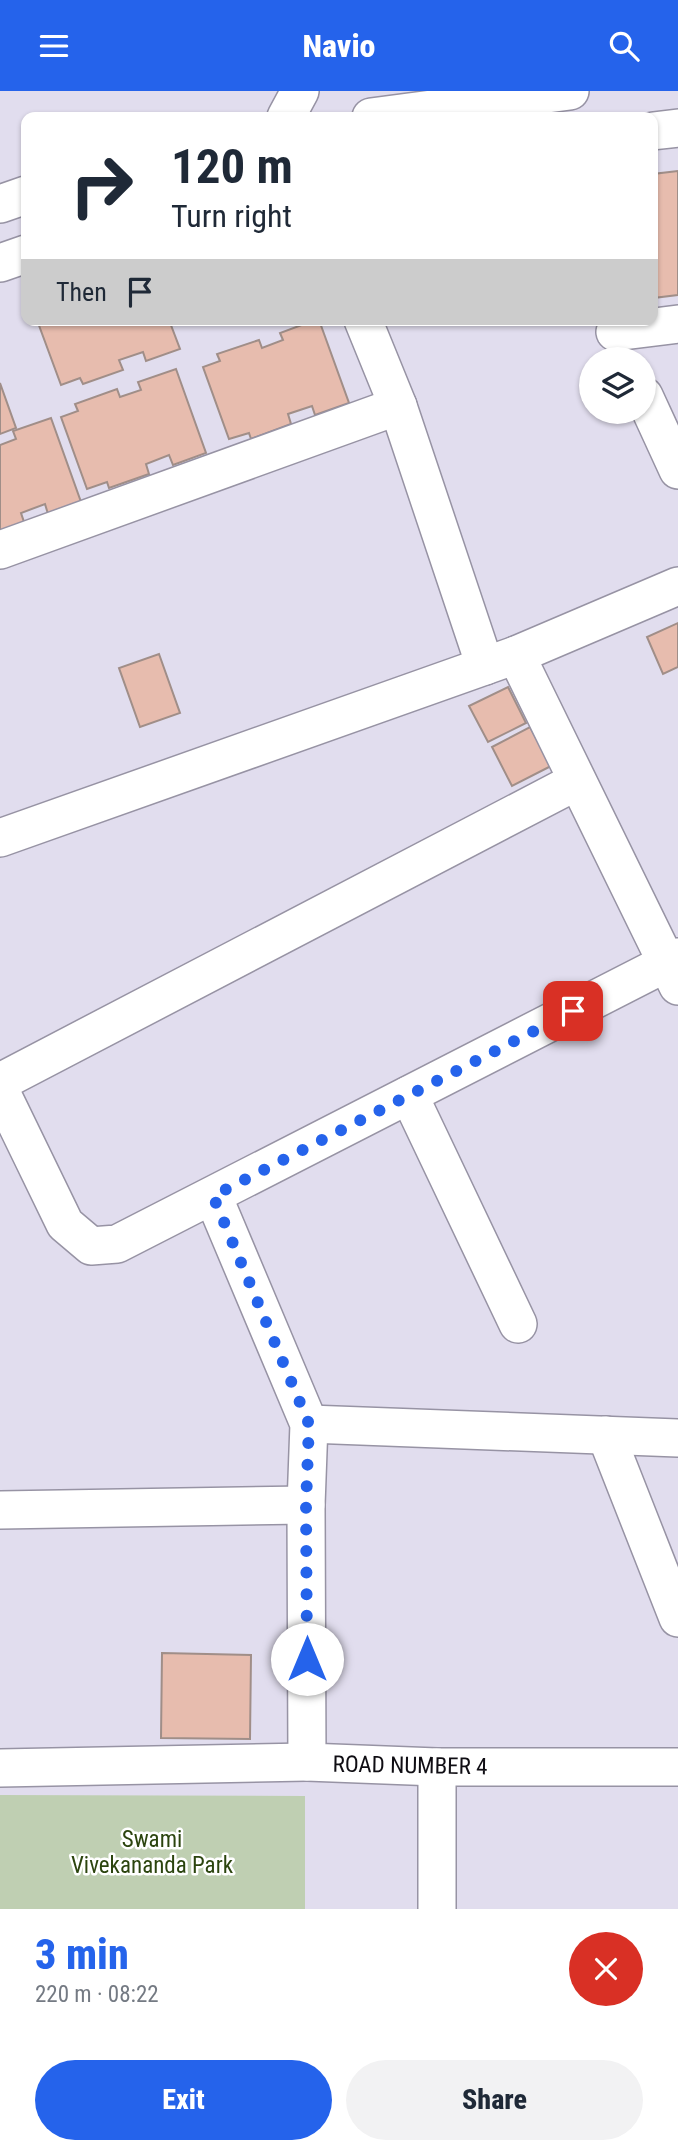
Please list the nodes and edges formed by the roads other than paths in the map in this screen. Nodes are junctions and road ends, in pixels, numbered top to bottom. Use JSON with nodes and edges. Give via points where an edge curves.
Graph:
{"nodes":[{"id":1,"x":300,"y":91,"type":"edge"},
{"id":2,"x":362,"y":91,"type":"edge"},
{"id":3,"x":570,"y":91,"type":"edge"},
{"id":4,"x":289,"y":112,"type":"edge"},
{"id":5,"x":352,"y":112,"type":"edge"},
{"id":6,"x":409,"y":112,"type":"edge"},
{"id":7,"x":678,"y":128,"type":"edge"},
{"id":8,"x":658,"y":130,"type":"edge"},
{"id":9,"x":21,"y":197,"type":"edge"},
{"id":10,"x":0,"y":204,"type":"edge"},
{"id":11,"x":21,"y":256,"type":"edge"},
{"id":12,"x":0,"y":263,"type":"edge"},
{"id":13,"x":678,"y":324,"type":"edge"},
{"id":14,"x":365,"y":326,"type":"edge"},
{"id":15,"x":618,"y":337,"type":"edge"},
{"id":16,"x":398,"y":406,"type":"junction"},
{"id":17,"x":656,"y":422,"type":"edge"},
{"id":18,"x":678,"y":470,"type":"edge"},
{"id":19,"x":0,"y":550,"type":"edge"},
{"id":20,"x":678,"y":586,"type":"edge"},
{"id":21,"x":501,"y":661,"type":"junction"},
{"id":22,"x":577,"y":781,"type":"junction"},
{"id":23,"x":0,"y":838,"type":"edge"},
{"id":24,"x":674,"y":969,"type":"edge"},
{"id":25,"x":0,"y":1082,"type":"edge"},
{"id":26,"x":0,"y":1090,"type":"edge"},
{"id":27,"x":408,"y":1095,"type":"junction"},
{"id":28,"x":213,"y":1196,"type":"junction"},
{"id":29,"x":519,"y":1324,"type":"dead end"},
{"id":30,"x":309,"y":1424,"type":"junction"},
{"id":31,"x":606,"y":1435,"type":"junction"},
{"id":32,"x":678,"y":1438,"type":"edge"},
{"id":33,"x":306,"y":1505,"type":"junction"},
{"id":34,"x":0,"y":1510,"type":"edge"},
{"id":35,"x":678,"y":1618,"type":"edge"},
{"id":36,"x":307,"y":1762,"type":"junction"},
{"id":37,"x":437,"y":1767,"type":"junction"},
{"id":38,"x":678,"y":1767,"type":"edge"},
{"id":39,"x":0,"y":1768,"type":"edge"},
{"id":40,"x":437,"y":1909,"type":"edge"}],
"edges":[{"from":1,"to":4,"type":"street"},
{"from":2,"to":5,"type":"street"},
{"from":3,"to":6,"type":"street"},
{"from":7,"to":8,"type":"street"},
{"from":9,"to":10,"type":"street"},
{"from":11,"to":12,"type":"street"},
{"from":13,"to":15,"type":"street"},
{"from":14,"to":16,"type":"street"},
{"from":16,"to":19,"type":"street"},
{"from":16,"to":21,"type":"street"},
{"from":17,"to":18,"type":"street"},
{"from":20,"to":21,"type":"street"},
{"from":21,"to":22,"type":"street"},
{"from":21,"to":23,"type":"street"},
{"from":22,"to":24,"type":"street"},
{"from":22,"to":25,"type":"street"},
{"from":24,"to":27,"type":"street"},
{"from":26,"to":28,"type":"street","via":[[65,1224],[91,1246],[117,1244]]},
{"from":27,"to":28,"type":"street"},
{"from":27,"to":29,"type":"street"},
{"from":28,"to":30,"type":"street","name":"ROAD NUMBER 4"},
{"from":30,"to":31,"type":"street"},
{"from":30,"to":33,"type":"street","name":"ROAD NUMBER 4"},
{"from":31,"to":32,"type":"street"},
{"from":31,"to":35,"type":"street"},
{"from":33,"to":34,"type":"street"},
{"from":33,"to":36,"type":"street","name":"ROAD NUMBER 4"},
{"from":36,"to":37,"type":"street","name":"ROAD NUMBER 4"},
{"from":36,"to":39,"type":"street"},
{"from":37,"to":38,"type":"street","name":"ROAD NUMBER 4"},
{"from":37,"to":40,"type":"street"}]}
